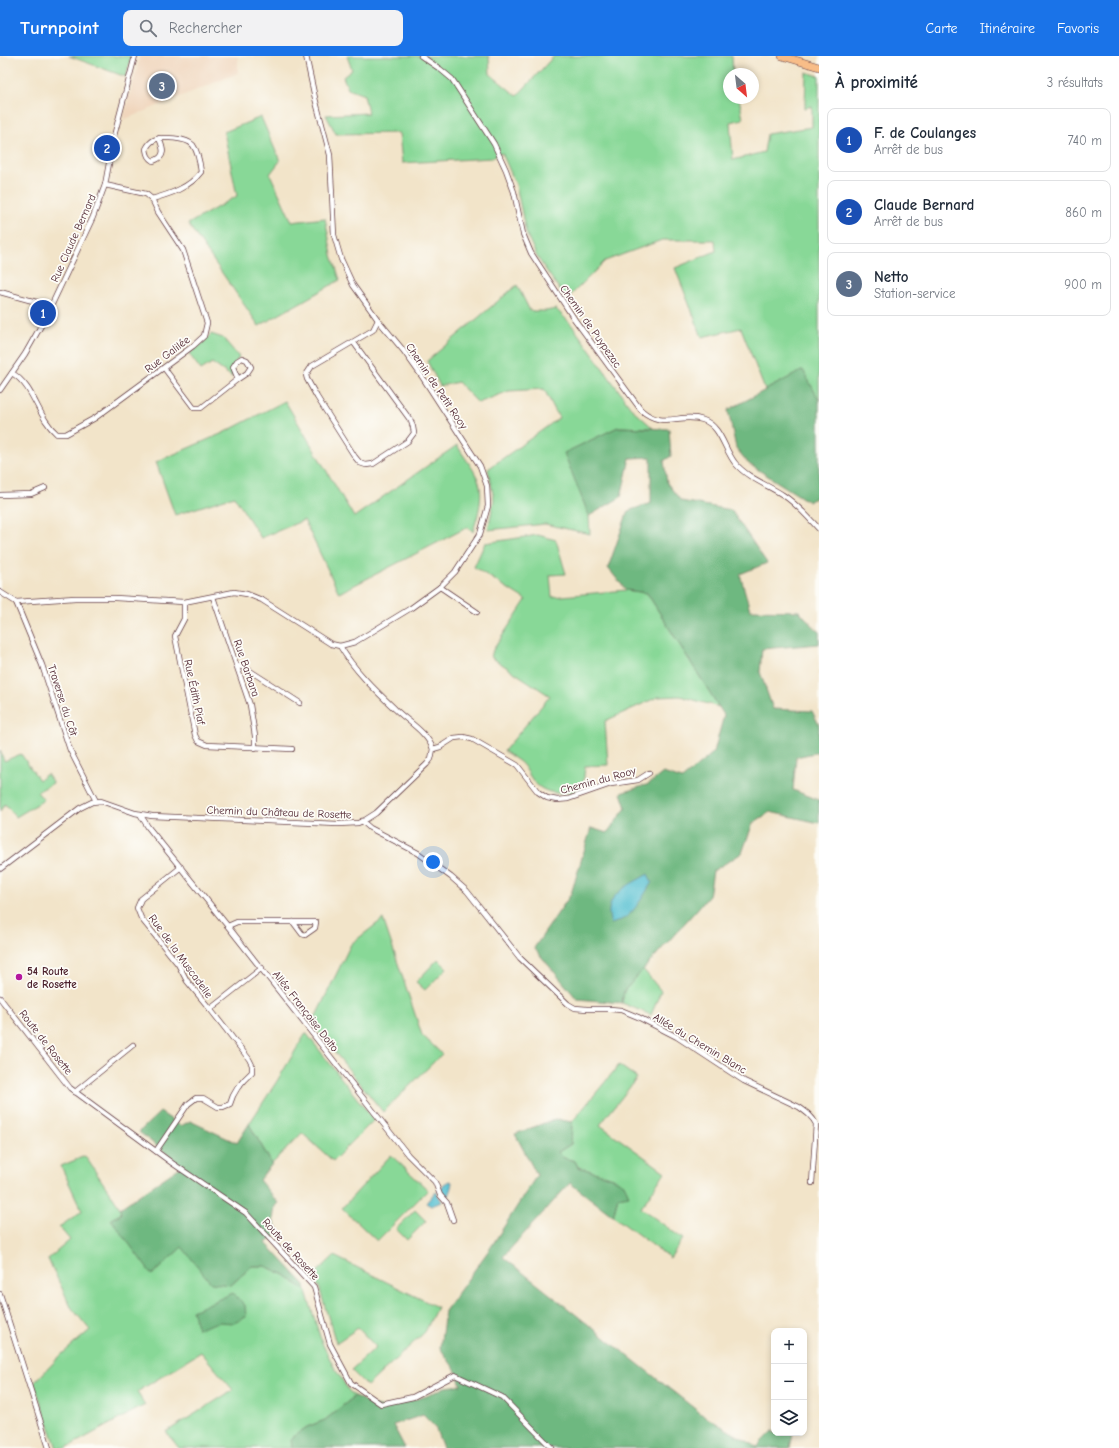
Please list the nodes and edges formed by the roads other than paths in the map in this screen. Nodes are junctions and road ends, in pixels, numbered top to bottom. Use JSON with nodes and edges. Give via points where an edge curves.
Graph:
{"nodes":[{"id":1,"x":135,"y":56,"type":"edge"},
{"id":2,"x":306,"y":56,"type":"edge"},
{"id":3,"x":421,"y":56,"type":"edge"},
{"id":4,"x":782,"y":56,"type":"edge"},
{"id":5,"x":819,"y":67,"type":"edge"},
{"id":6,"x":159,"y":138,"type":"junction"},
{"id":7,"x":105,"y":185,"type":"junction"},
{"id":8,"x":152,"y":199,"type":"junction"},
{"id":9,"x":0,"y":292,"type":"edge"},
{"id":10,"x":51,"y":306,"type":"junction"},
{"id":11,"x":378,"y":320,"type":"junction"},
{"id":12,"x":354,"y":343,"type":"junction"},
{"id":13,"x":164,"y":368,"type":"junction"},
{"id":14,"x":12,"y":373,"type":"junction"},
{"id":15,"x":238,"y":379,"type":"junction"},
{"id":16,"x":0,"y":390,"type":"edge"},
{"id":17,"x":45,"y":488,"type":"dead end"},
{"id":18,"x":0,"y":495,"type":"edge"},
{"id":19,"x":819,"y":529,"type":"edge"},
{"id":20,"x":440,"y":587,"type":"junction"},
{"id":21,"x":0,"y":592,"type":"edge"},
{"id":22,"x":213,"y":597,"type":"junction"},
{"id":23,"x":16,"y":602,"type":"junction"},
{"id":24,"x":184,"y":602,"type":"junction"},
{"id":25,"x":477,"y":612,"type":"dead end"},
{"id":26,"x":340,"y":646,"type":"junction"},
{"id":27,"x":236,"y":665,"type":"junction"},
{"id":28,"x":300,"y":703,"type":"dead end"},
{"id":29,"x":255,"y":748,"type":"junction"},
{"id":30,"x":292,"y":749,"type":"dead end"},
{"id":31,"x":433,"y":749,"type":"junction"},
{"id":32,"x":649,"y":773,"type":"dead end"},
{"id":33,"x":96,"y":801,"type":"junction"},
{"id":34,"x":140,"y":814,"type":"junction"},
{"id":35,"x":362,"y":821,"type":"junction"},
{"id":36,"x":181,"y":867,"type":"junction"},
{"id":37,"x":0,"y":869,"type":"edge"},
{"id":38,"x":293,"y":922,"type":"junction"},
{"id":39,"x":228,"y":926,"type":"junction"},
{"id":40,"x":262,"y":968,"type":"junction"},
{"id":41,"x":0,"y":998,"type":"edge"},
{"id":42,"x":210,"y":1010,"type":"junction"},
{"id":43,"x":133,"y":1045,"type":"dead end"},
{"id":44,"x":75,"y":1092,"type":"junction"},
{"id":45,"x":156,"y":1151,"type":"junction"},
{"id":46,"x":812,"y":1183,"type":"dead end"},
{"id":47,"x":453,"y":1220,"type":"dead end"},
{"id":48,"x":0,"y":1294,"type":"edge"},
{"id":49,"x":49,"y":1448,"type":"edge"},
{"id":50,"x":552,"y":1448,"type":"edge"}],
"edges":[{"from":1,"to":7,"type":"street","name":"Rue Claude Bernard","via":[[114,136]]},
{"from":2,"to":11,"type":"street","name":"Chemin de Petit Rooy","via":[[330,155],[334,235],[353,285]]},
{"from":3,"to":19,"type":"street","name":"Chemin de Puypezac","via":[[452,79],[494,144],[511,184],[523,234],[531,252],[575,320],[641,410],[654,418],[690,418],[703,420],[714,427],[736,463],[746,473],[786,497]]},
{"from":4,"to":5,"type":"main road"},
{"from":6,"to":6,"type":"street","via":[[152,140],[146,149],[148,157],[153,161],[161,158],[163,154]]},
{"from":6,"to":8,"type":"street","via":[[178,139],[193,145],[201,172],[195,180],[179,190]]},
{"from":7,"to":8,"type":"street","via":[[146,194]]},
{"from":7,"to":10,"type":"street","name":"Rue Claude Bernard","via":[[93,217]]},
{"from":8,"to":13,"type":"street","name":"Rue Galilée","via":[[183,250],[207,323],[204,336]]},
{"from":9,"to":10,"type":"street"},
{"from":10,"to":14,"type":"street","name":"Rue Claude Bernard"},
{"from":11,"to":12,"type":"street","via":[[373,330]]},
{"from":11,"to":20,"type":"street","name":"Chemin de Petit Rooy","via":[[423,378],[480,466],[487,486],[488,506],[480,534],[455,572]]},
{"from":12,"to":12,"type":"street","via":[[312,366],[306,375],[355,457],[366,465],[373,464],[408,440],[414,433],[414,427]]},
{"from":13,"to":14,"type":"street","name":"Rue Galilée","via":[[95,418],[66,434],[57,434],[49,427],[26,385]]},
{"from":13,"to":15,"type":"street","via":[[194,408],[201,408]]},
{"from":14,"to":16,"type":"street","name":"Rue Claude Bernard"},
{"from":15,"to":15,"type":"street","via":[[247,374],[251,367],[248,360],[242,358],[233,367]]},
{"from":17,"to":18,"type":"street","via":[[31,494]]},
{"from":20,"to":25,"type":"street"},
{"from":20,"to":26,"type":"street","name":"Chemin de Petit Rooy","via":[[355,642]]},
{"from":21,"to":23,"type":"street"},
{"from":22,"to":24,"type":"street"},
{"from":22,"to":26,"type":"street","via":[[234,592],[247,594],[262,600],[331,644]]},
{"from":22,"to":27,"type":"street","name":"Rue Barbara"},
{"from":23,"to":24,"type":"street","via":[[99,598]]},
{"from":23,"to":33,"type":"street","name":"Traverse du Côt","via":[[42,665],[70,750]]},
{"from":24,"to":29,"type":"street","name":"Rue Édith Piaf","via":[[184,619],[174,636],[195,735],[198,741],[207,746]]},
{"from":26,"to":31,"type":"street","via":[[359,673],[427,738]]},
{"from":27,"to":28,"type":"street","via":[[247,669]]},
{"from":27,"to":29,"type":"street","name":"Rue Barbara","via":[[250,705]]},
{"from":29,"to":30,"type":"street","name":"Rue Édith Piaf"},
{"from":31,"to":32,"type":"street","name":"Chemin du Rooy","via":[[454,738],[472,739],[517,765],[538,792],[547,798],[557,800],[568,799],[611,784],[638,780]]},
{"from":31,"to":35,"type":"street","name":"Chemin du Château de Rosette","via":[[427,764],[376,813]]},
{"from":33,"to":34,"type":"street","name":"Chemin du Château de Rosette","via":[[102,800]]},
{"from":33,"to":37,"type":"street","via":[[80,808]]},
{"from":34,"to":35,"type":"street","name":"Chemin du Château de Rosette","via":[[297,823],[352,824]]},
{"from":34,"to":36,"type":"street","name":"Allée Françoise Dolto"},
{"from":35,"to":46,"type":"street","name":"Allée du Chemin Blanc","via":[[375,831],[418,853],[467,891],[520,958],[568,1004],[575,1008],[621,1010],[638,1017],[677,1037],[744,1081],[807,1112],[816,1124]]},
{"from":36,"to":39,"type":"street","name":"Allée Françoise Dolto"},
{"from":36,"to":42,"type":"street","name":"Rue de la Muscadelle","via":[[141,899],[138,911]]},
{"from":38,"to":38,"type":"street","via":[[316,922],[315,928],[305,935]]},
{"from":38,"to":39,"type":"street","via":[[236,922]]},
{"from":39,"to":40,"type":"street","name":"Allée Françoise Dolto"},
{"from":40,"to":42,"type":"street","name":"Rue de la Muscadelle"},
{"from":40,"to":47,"type":"street","name":"Allée Françoise Dolto","via":[[408,1155],[435,1182]]},
{"from":41,"to":44,"type":"street","name":"Route de Rosette"},
{"from":42,"to":45,"type":"street","via":[[249,1059],[252,1072],[232,1097],[230,1104],[218,1107],[203,1098],[196,1098],[188,1104]]},
{"from":43,"to":44,"type":"street"},
{"from":44,"to":45,"type":"street","name":"Route de Rosette"},
{"from":45,"to":50,"type":"street","name":"Route de Rosette","via":[[246,1213],[314,1287],[330,1344],[351,1383],[381,1404],[413,1397],[455,1375],[502,1397]]},
{"from":48,"to":49,"type":"street"}]}
